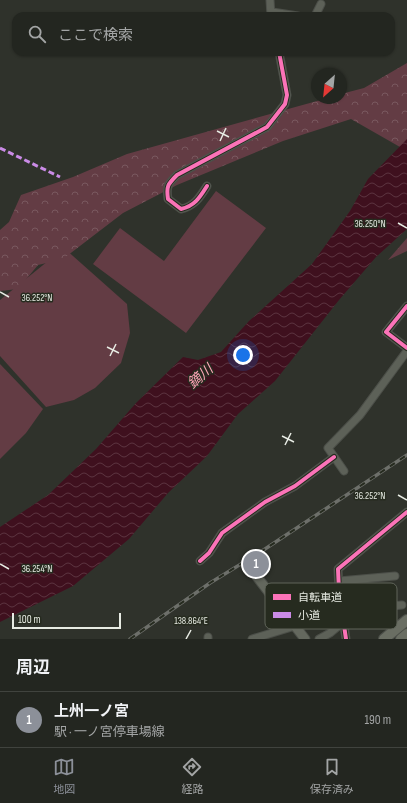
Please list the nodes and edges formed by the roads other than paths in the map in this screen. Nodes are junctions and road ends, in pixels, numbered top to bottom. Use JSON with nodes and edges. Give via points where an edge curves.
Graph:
{"nodes":[{"id":1,"x":270,"y":0,"type":"edge"},
{"id":2,"x":321,"y":4,"type":"dead end"},
{"id":3,"x":272,"y":12,"type":"edge"},
{"id":4,"x":317,"y":12,"type":"edge"},
{"id":5,"x":280,"y":56,"type":"edge"},
{"id":6,"x":208,"y":186,"type":"dead end"},
{"id":7,"x":407,"y":306,"type":"edge"},
{"id":8,"x":407,"y":350,"type":"edge"},
{"id":9,"x":334,"y":457,"type":"junction"},
{"id":10,"x":344,"y":471,"type":"dead end"},
{"id":11,"x":407,"y":512,"type":"edge"},
{"id":12,"x":200,"y":561,"type":"dead end"},
{"id":13,"x":254,"y":573,"type":"dead end"},
{"id":14,"x":395,"y":576,"type":"dead end"},
{"id":15,"x":339,"y":581,"type":"joint"},
{"id":16,"x":265,"y":587,"type":"edge"},
{"id":17,"x":402,"y":605,"type":"dead end"},
{"id":18,"x":397,"y":606,"type":"edge"},
{"id":19,"x":407,"y":620,"type":"edge"},
{"id":20,"x":397,"y":628,"type":"edge"},
{"id":21,"x":285,"y":629,"type":"edge"},
{"id":22,"x":297,"y":629,"type":"edge"},
{"id":23,"x":335,"y":629,"type":"edge"},
{"id":24,"x":344,"y":629,"type":"edge"},
{"id":25,"x":396,"y":629,"type":"edge"},
{"id":26,"x":407,"y":634,"type":"edge"},
{"id":27,"x":252,"y":639,"type":"edge"},
{"id":28,"x":305,"y":639,"type":"edge"},
{"id":29,"x":319,"y":639,"type":"edge"},
{"id":30,"x":346,"y":639,"type":"edge"},
{"id":31,"x":384,"y":639,"type":"edge"},
{"id":32,"x":401,"y":639,"type":"edge"}],
"edges":[{"from":1,"to":3,"type":"street"},
{"from":2,"to":4,"type":"street"},
{"from":5,"to":6,"type":"street","via":[[287,95],[285,104],[266,127],[177,175],[166,190],[168,199],[181,208],[197,202]]},
{"from":7,"to":8,"type":"street","via":[[386,332]]},
{"from":8,"to":9,"type":"street","via":[[360,415],[328,448]]},
{"from":9,"to":10,"type":"street"},
{"from":9,"to":12,"type":"street","via":[[295,486],[265,502],[222,533],[209,553]]},
{"from":11,"to":15,"type":"street","via":[[338,569]]},
{"from":13,"to":16,"type":"main road"},
{"from":14,"to":15,"type":"street"},
{"from":17,"to":18,"type":"street"},
{"from":19,"to":20,"type":"highway"},
{"from":21,"to":27,"type":"street"},
{"from":22,"to":28,"type":"main road"},
{"from":23,"to":29,"type":"street"},
{"from":24,"to":30,"type":"street"},
{"from":25,"to":31,"type":"highway"},
{"from":26,"to":32,"type":"highway"}]}
